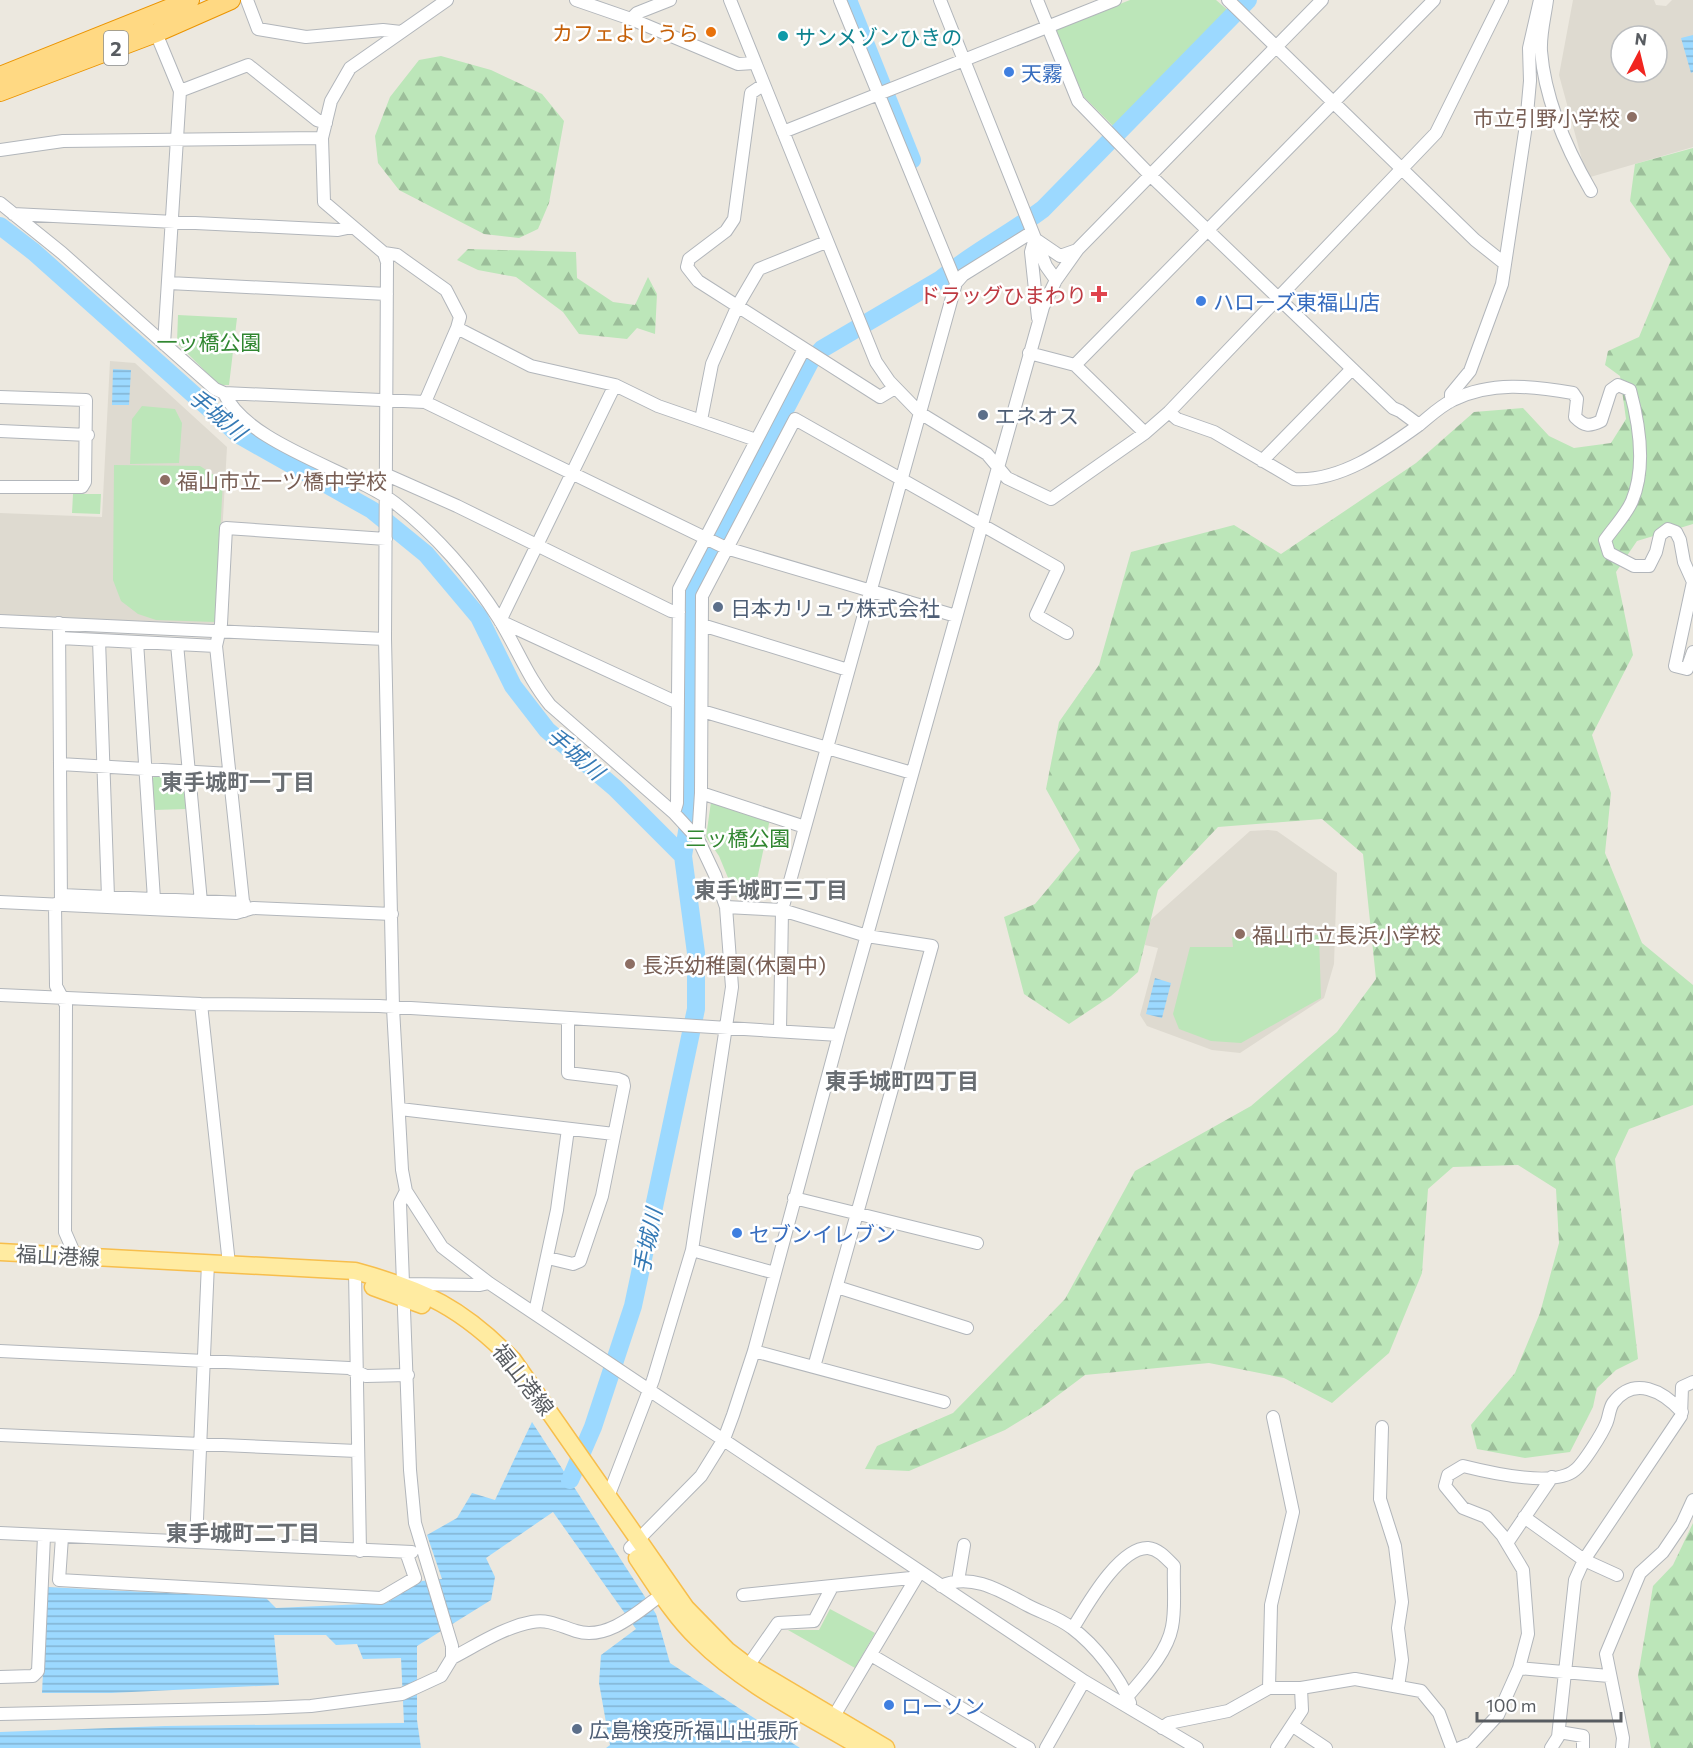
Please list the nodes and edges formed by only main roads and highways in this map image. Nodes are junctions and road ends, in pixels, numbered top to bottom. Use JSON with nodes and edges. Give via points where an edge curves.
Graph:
{"nodes":[{"id":1,"x":231,"y":0,"type":"edge"},
{"id":2,"x":178,"y":2,"type":"edge"},
{"id":3,"x":0,"y":76,"type":"edge"},
{"id":4,"x":0,"y":92,"type":"edge"},
{"id":5,"x":0,"y":1252,"type":"edge"},
{"id":6,"x":0,"y":1263,"type":"edge"},
{"id":7,"x":207,"y":1269,"type":"junction"},
{"id":8,"x":355,"y":1277,"type":"junction"},
{"id":9,"x":634,"y":1544,"type":"junction"},
{"id":10,"x":862,"y":1748,"type":"edge"},
{"id":11,"x":886,"y":1748,"type":"edge"}],
"edges":[{"from":1,"to":4,"type":"highway","number":"2"},
{"from":2,"to":3,"type":"highway","number":"2"},
{"from":5,"to":7,"type":"main road","name":"福山港線"},
{"from":6,"to":7,"type":"main road","name":"福山港線"},
{"from":7,"to":8,"type":"main road","name":"福山港線"},
{"from":7,"to":8,"type":"main road","name":"福山港線","via":[[229,1264]]},
{"from":8,"to":9,"type":"main road","name":"福山港線","via":[[447,1305],[484,1331],[513,1360]]},
{"from":9,"to":10,"type":"main road","name":"福山港線","via":[[658,1597],[720,1660]]},
{"from":9,"to":11,"type":"main road","name":"福山港線","via":[[686,1608],[727,1650]]}]}
